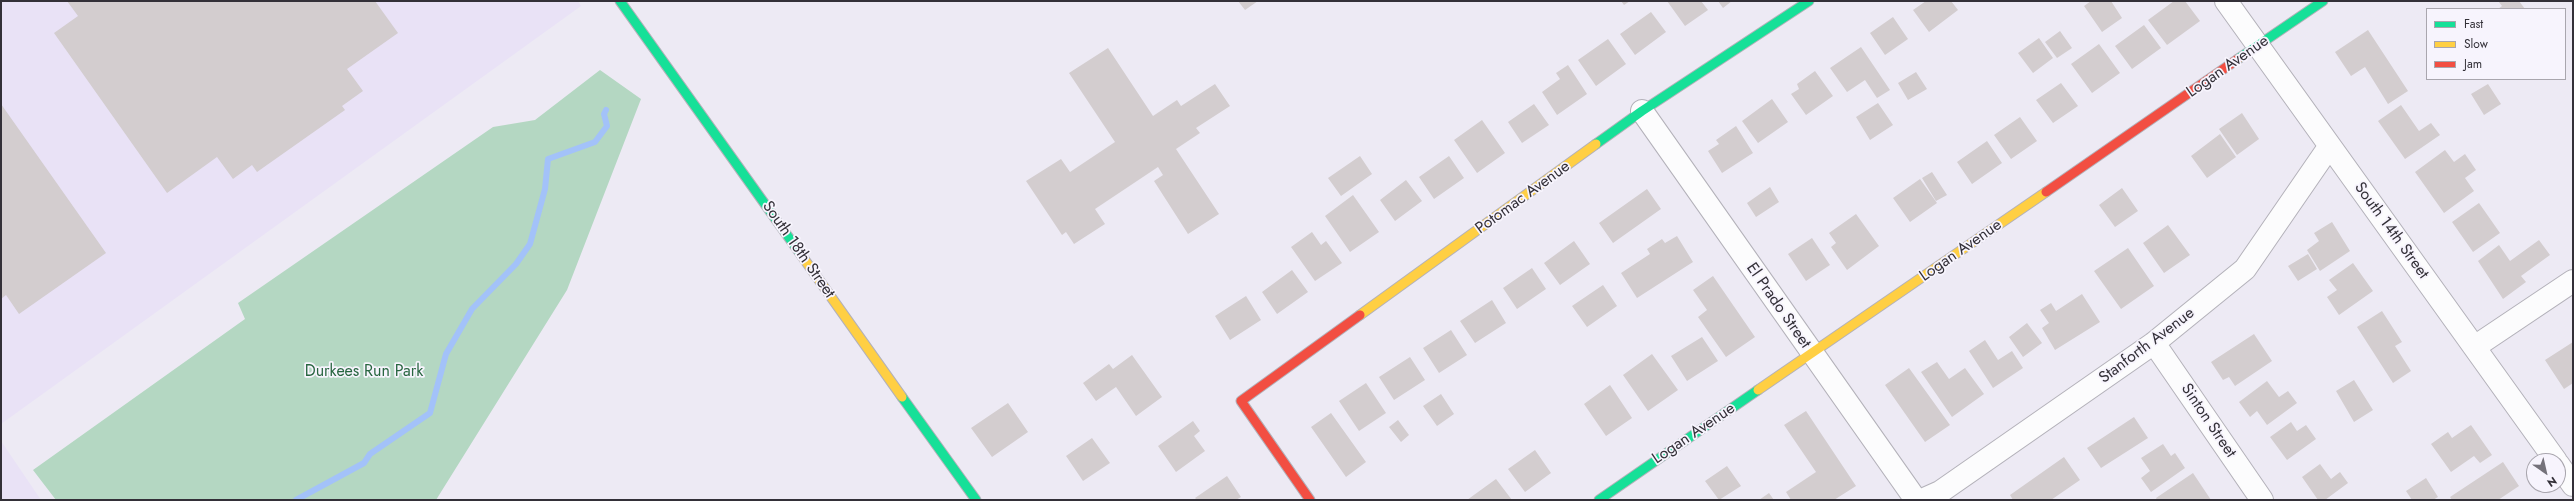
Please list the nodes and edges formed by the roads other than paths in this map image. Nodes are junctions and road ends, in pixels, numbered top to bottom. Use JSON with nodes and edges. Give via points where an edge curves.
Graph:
{"nodes":[{"id":1,"x":620,"y":1,"type":"edge"},
{"id":2,"x":1809,"y":1,"type":"edge"},
{"id":3,"x":2226,"y":1,"type":"edge"},
{"id":4,"x":2323,"y":1,"type":"edge"},
{"id":5,"x":2258,"y":46,"type":"junction"},
{"id":6,"x":1642,"y":111,"type":"junction"},
{"id":7,"x":2329,"y":147,"type":"junction"},
{"id":8,"x":2573,"y":280,"type":"edge"},
{"id":9,"x":2154,"y":343,"type":"junction"},
{"id":10,"x":2476,"y":346,"type":"junction"},
{"id":11,"x":1811,"y":354,"type":"junction"},
{"id":12,"x":2550,"y":453,"type":"edge"},
{"id":13,"x":2566,"y":475,"type":"edge"},
{"id":14,"x":2573,"y":485,"type":"edge"},
{"id":15,"x":1936,"y":497,"type":"edge"},
{"id":16,"x":976,"y":500,"type":"edge"},
{"id":17,"x":1310,"y":500,"type":"edge"},
{"id":18,"x":1599,"y":500,"type":"edge"},
{"id":19,"x":1916,"y":500,"type":"edge"},
{"id":20,"x":2262,"y":500,"type":"edge"}],
"edges":[{"from":1,"to":16,"type":"street","name":"South 18th Street"},
{"from":2,"to":6,"type":"street","name":"Potomac Avenue"},
{"from":3,"to":5,"type":"street","name":"South 14th Street"},
{"from":4,"to":5,"type":"street","name":"Logan Avenue"},
{"from":5,"to":7,"type":"street","name":"South 14th Street"},
{"from":5,"to":11,"type":"street","name":"Logan Avenue"},
{"from":6,"to":11,"type":"street","name":"El Prado Street"},
{"from":6,"to":17,"type":"street","name":"Potomac Avenue","via":[[1241,401]]},
{"from":7,"to":9,"type":"street","name":"Stanforth Avenue","via":[[2245,269]]},
{"from":7,"to":10,"type":"street","name":"South 14th Street"},
{"from":8,"to":10,"type":"street"},
{"from":9,"to":15,"type":"street","name":"Stanforth Avenue"},
{"from":9,"to":20,"type":"street","name":"Sinton Street"},
{"from":10,"to":12,"type":"street","name":"South 14th Street"},
{"from":11,"to":18,"type":"street","name":"Logan Avenue"},
{"from":11,"to":19,"type":"street","name":"El Prado Street"},
{"from":13,"to":14,"type":"street"}]}
